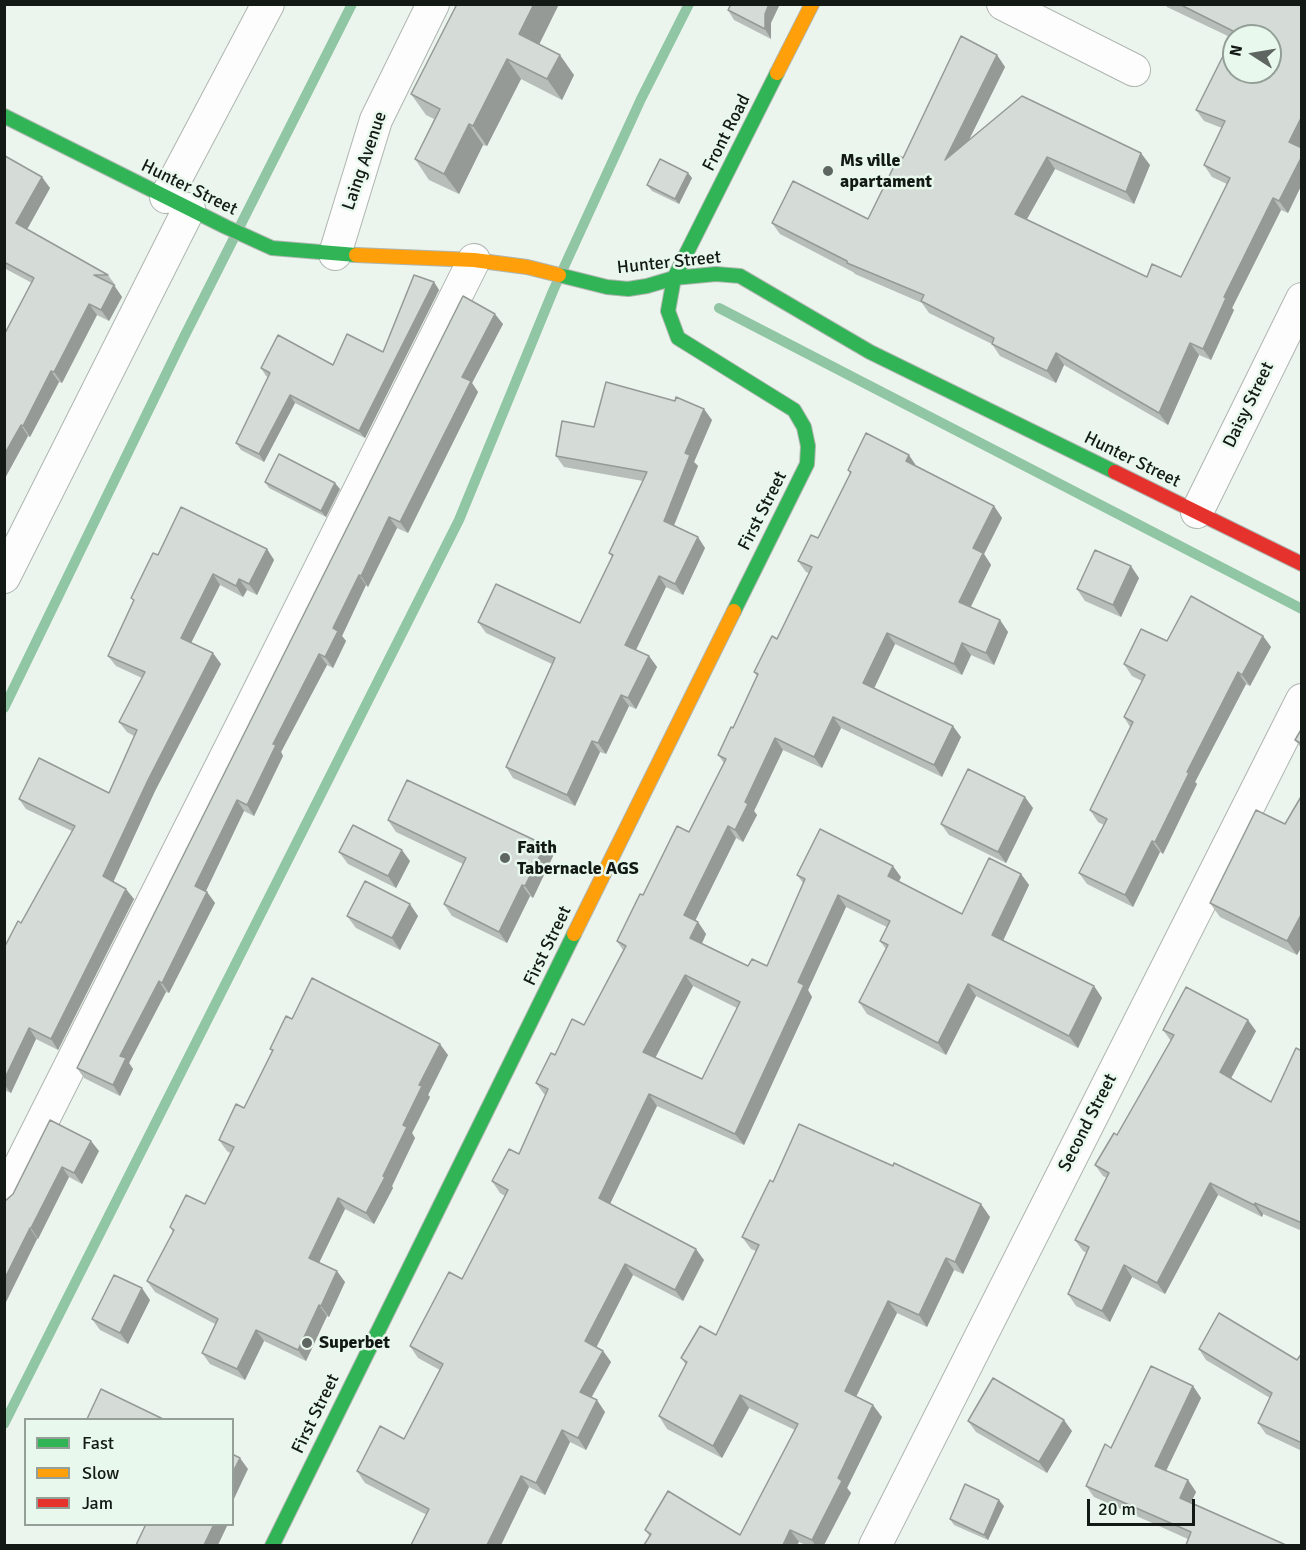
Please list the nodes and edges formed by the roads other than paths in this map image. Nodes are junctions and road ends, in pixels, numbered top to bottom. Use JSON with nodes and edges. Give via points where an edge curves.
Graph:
{"nodes":[{"id":1,"x":268,"y":4,"type":"edge"},
{"id":2,"x":433,"y":4,"type":"edge"},
{"id":3,"x":812,"y":4,"type":"edge"},
{"id":4,"x":1003,"y":4,"type":"edge"},
{"id":5,"x":1134,"y":70,"type":"dead end"},
{"id":6,"x":4,"y":116,"type":"edge"},
{"id":7,"x":177,"y":203,"type":"junction"},
{"id":8,"x":335,"y":254,"type":"junction"},
{"id":9,"x":474,"y":260,"type":"junction"},
{"id":10,"x":674,"y":278,"type":"junction"},
{"id":11,"x":1302,"y":299,"type":"edge"},
{"id":12,"x":1197,"y":512,"type":"junction"},
{"id":13,"x":1302,"y":564,"type":"edge"},
{"id":14,"x":4,"y":577,"type":"edge"},
{"id":15,"x":1302,"y":700,"type":"edge"},
{"id":16,"x":4,"y":1197,"type":"edge"},
{"id":17,"x":272,"y":1545,"type":"edge"},
{"id":18,"x":875,"y":1545,"type":"edge"}],
"edges":[{"from":1,"to":7,"type":"street"},
{"from":2,"to":8,"type":"street","name":"Laing Avenue","via":[[376,120]]},
{"from":3,"to":10,"type":"street","name":"Front Road"},
{"from":4,"to":5,"type":"street"},
{"from":6,"to":7,"type":"street","name":"Hunter Street"},
{"from":7,"to":8,"type":"street","name":"Hunter Street","via":[[272,248]]},
{"from":7,"to":14,"type":"street"},
{"from":8,"to":9,"type":"street","name":"Hunter Street"},
{"from":9,"to":10,"type":"street","name":"Hunter Street","via":[[628,289]]},
{"from":9,"to":16,"type":"street"},
{"from":10,"to":12,"type":"street","name":"Hunter Street","via":[[740,276],[870,352]]},
{"from":10,"to":17,"type":"street","name":"First Street","via":[[669,311],[678,338],[794,410],[804,427],[807,464]]},
{"from":11,"to":12,"type":"street","name":"Daisy Street"},
{"from":12,"to":13,"type":"street","name":"Hunter Street"},
{"from":15,"to":18,"type":"street","name":"Second Street"}]}
